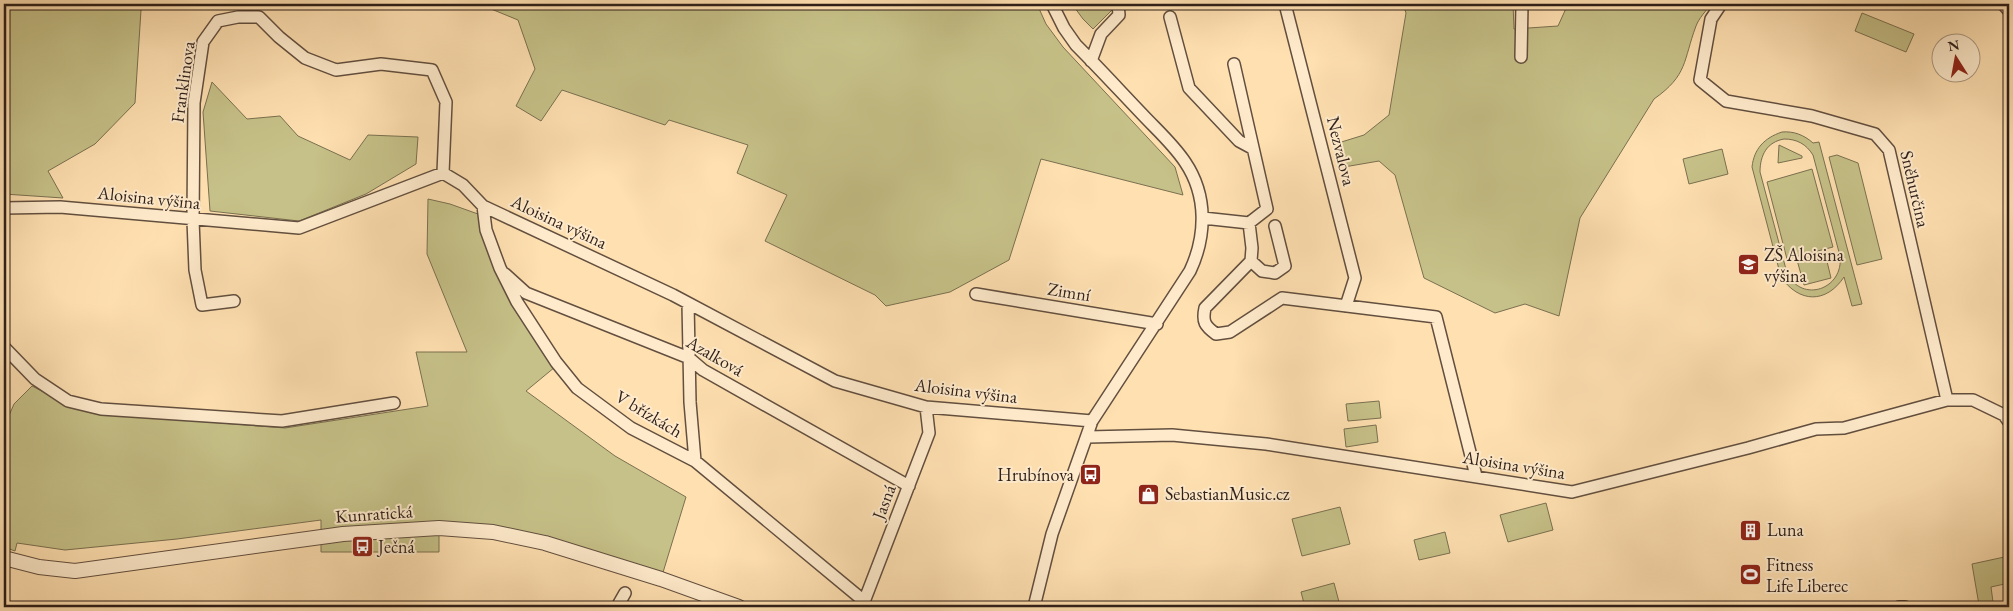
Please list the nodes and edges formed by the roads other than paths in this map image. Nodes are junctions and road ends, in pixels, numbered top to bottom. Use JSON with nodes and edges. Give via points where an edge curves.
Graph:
{"nodes":[{"id":1,"x":1052,"y":4,"type":"edge"},
{"id":2,"x":1118,"y":4,"type":"edge"},
{"id":3,"x":1284,"y":4,"type":"edge"},
{"id":4,"x":1522,"y":4,"type":"edge"},
{"id":5,"x":1721,"y":4,"type":"edge"},
{"id":6,"x":2003,"y":4,"type":"edge"},
{"id":7,"x":2009,"y":11,"type":"edge"},
{"id":8,"x":1170,"y":17,"type":"dead end"},
{"id":9,"x":1521,"y":57,"type":"dead end"},
{"id":10,"x":1092,"y":61,"type":"junction"},
{"id":11,"x":1234,"y":64,"type":"dead end"},
{"id":12,"x":1252,"y":148,"type":"junction"},
{"id":13,"x":443,"y":173,"type":"junction"},
{"id":14,"x":483,"y":206,"type":"junction"},
{"id":15,"x":4,"y":208,"type":"edge"},
{"id":16,"x":1203,"y":218,"type":"junction"},
{"id":17,"x":193,"y":220,"type":"junction"},
{"id":18,"x":1249,"y":223,"type":"junction"},
{"id":19,"x":1275,"y":226,"type":"dead end"},
{"id":20,"x":1251,"y":260,"type":"junction"},
{"id":21,"x":500,"y":268,"type":"junction"},
{"id":22,"x":976,"y":294,"type":"dead end"},
{"id":23,"x":234,"y":301,"type":"dead end"},
{"id":24,"x":688,"y":303,"type":"junction"},
{"id":25,"x":1346,"y":306,"type":"junction"},
{"id":26,"x":1157,"y":324,"type":"junction"},
{"id":27,"x":4,"y":347,"type":"edge"},
{"id":28,"x":689,"y":358,"type":"junction"},
{"id":29,"x":1947,"y":400,"type":"junction"},
{"id":30,"x":394,"y":403,"type":"dead end"},
{"id":31,"x":926,"y":407,"type":"junction"},
{"id":32,"x":1092,"y":421,"type":"junction"},
{"id":33,"x":2009,"y":422,"type":"edge"},
{"id":34,"x":1088,"y":437,"type":"junction"},
{"id":35,"x":695,"y":461,"type":"junction"},
{"id":36,"x":1476,"y":476,"type":"junction"},
{"id":37,"x":908,"y":486,"type":"junction"},
{"id":38,"x":4,"y":558,"type":"edge"},
{"id":39,"x":625,"y":593,"type":"dead end"},
{"id":40,"x":863,"y":604,"type":"edge"},
{"id":41,"x":617,"y":607,"type":"edge"},
{"id":42,"x":739,"y":607,"type":"edge"},
{"id":43,"x":1034,"y":607,"type":"edge"},
{"id":44,"x":1899,"y":607,"type":"edge"},
{"id":45,"x":1905,"y":607,"type":"edge"}],
"edges":[{"from":1,"to":10,"type":"street","via":[[1064,28]]},
{"from":2,"to":10,"type":"street","via":[[1119,16],[1101,34]]},
{"from":3,"to":25,"type":"street","name":"Nezvalova","via":[[1355,278]]},
{"from":4,"to":9,"type":"street"},
{"from":5,"to":29,"type":"street","name":"Sněhurčina","via":[[1711,19],[1700,80],[1726,101],[1812,116],[1875,134],[1890,150]]},
{"from":6,"to":7,"type":"street"},
{"from":8,"to":12,"type":"street","via":[[1189,88],[1239,141]]},
{"from":10,"to":16,"type":"street","via":[[1172,144],[1186,163],[1198,190]]},
{"from":11,"to":12,"type":"street"},
{"from":12,"to":18,"type":"street","via":[[1266,209]]},
{"from":13,"to":14,"type":"street","name":"Aloisina výšina","via":[[463,186]]},
{"from":13,"to":17,"type":"street","name":"Aloisina výšina","via":[[299,228]]},
{"from":13,"to":17,"type":"street","name":"Franklinova","via":[[446,102],[432,70],[381,64],[336,70],[305,58],[259,17],[238,17],[218,21],[203,42],[194,103]]},
{"from":14,"to":21,"type":"street","name":"V břízkách","via":[[486,230]]},
{"from":14,"to":24,"type":"street","name":"Aloisina výšina"},
{"from":15,"to":17,"type":"street","name":"Aloisina výšina","via":[[60,207]]},
{"from":16,"to":18,"type":"street"},
{"from":16,"to":26,"type":"street","via":[[1198,254]]},
{"from":17,"to":23,"type":"street","via":[[195,270],[202,305]]},
{"from":18,"to":20,"type":"street"},
{"from":19,"to":20,"type":"street","via":[[1285,266],[1276,273],[1262,271]]},
{"from":20,"to":25,"type":"street","via":[[1205,308],[1205,326],[1216,334],[1230,332],[1282,298]]},
{"from":21,"to":28,"type":"street","name":"Azalková","via":[[526,293]]},
{"from":21,"to":35,"type":"street","name":"V břízkách","via":[[517,302],[577,388],[631,428]]},
{"from":22,"to":26,"type":"street","name":"Zimní"},
{"from":24,"to":28,"type":"street"},
{"from":24,"to":31,"type":"street","name":"Aloisina výšina","via":[[835,382]]},
{"from":25,"to":36,"type":"street","via":[[1436,317]]},
{"from":26,"to":32,"type":"street"},
{"from":27,"to":30,"type":"street","via":[[34,379],[68,401],[101,409],[282,421]]},
{"from":28,"to":35,"type":"street"},
{"from":28,"to":37,"type":"street","name":"Azalková","via":[[703,370]]},
{"from":29,"to":33,"type":"street","name":"Aloisina výšina","via":[[1973,400],[2004,415]]},
{"from":29,"to":36,"type":"street","name":"Aloisina výšina","via":[[1844,428],[1816,429],[1572,492]]},
{"from":31,"to":32,"type":"street","name":"Aloisina výšina"},
{"from":31,"to":37,"type":"street","name":"Jasná","via":[[929,433]]},
{"from":32,"to":34,"type":"street"},
{"from":34,"to":36,"type":"street","name":"Aloisina výšina","via":[[1172,435],[1266,444]]},
{"from":34,"to":43,"type":"street","via":[[1052,534]]},
{"from":35,"to":40,"type":"street","name":"V břízkách"},
{"from":37,"to":40,"type":"street","name":"Jasná"},
{"from":38,"to":42,"type":"street","name":"Kunratická","via":[[39,568],[75,570],[343,534],[439,528],[493,532],[545,543]]},
{"from":39,"to":41,"type":"street"},
{"from":44,"to":45,"type":"street"}]}
